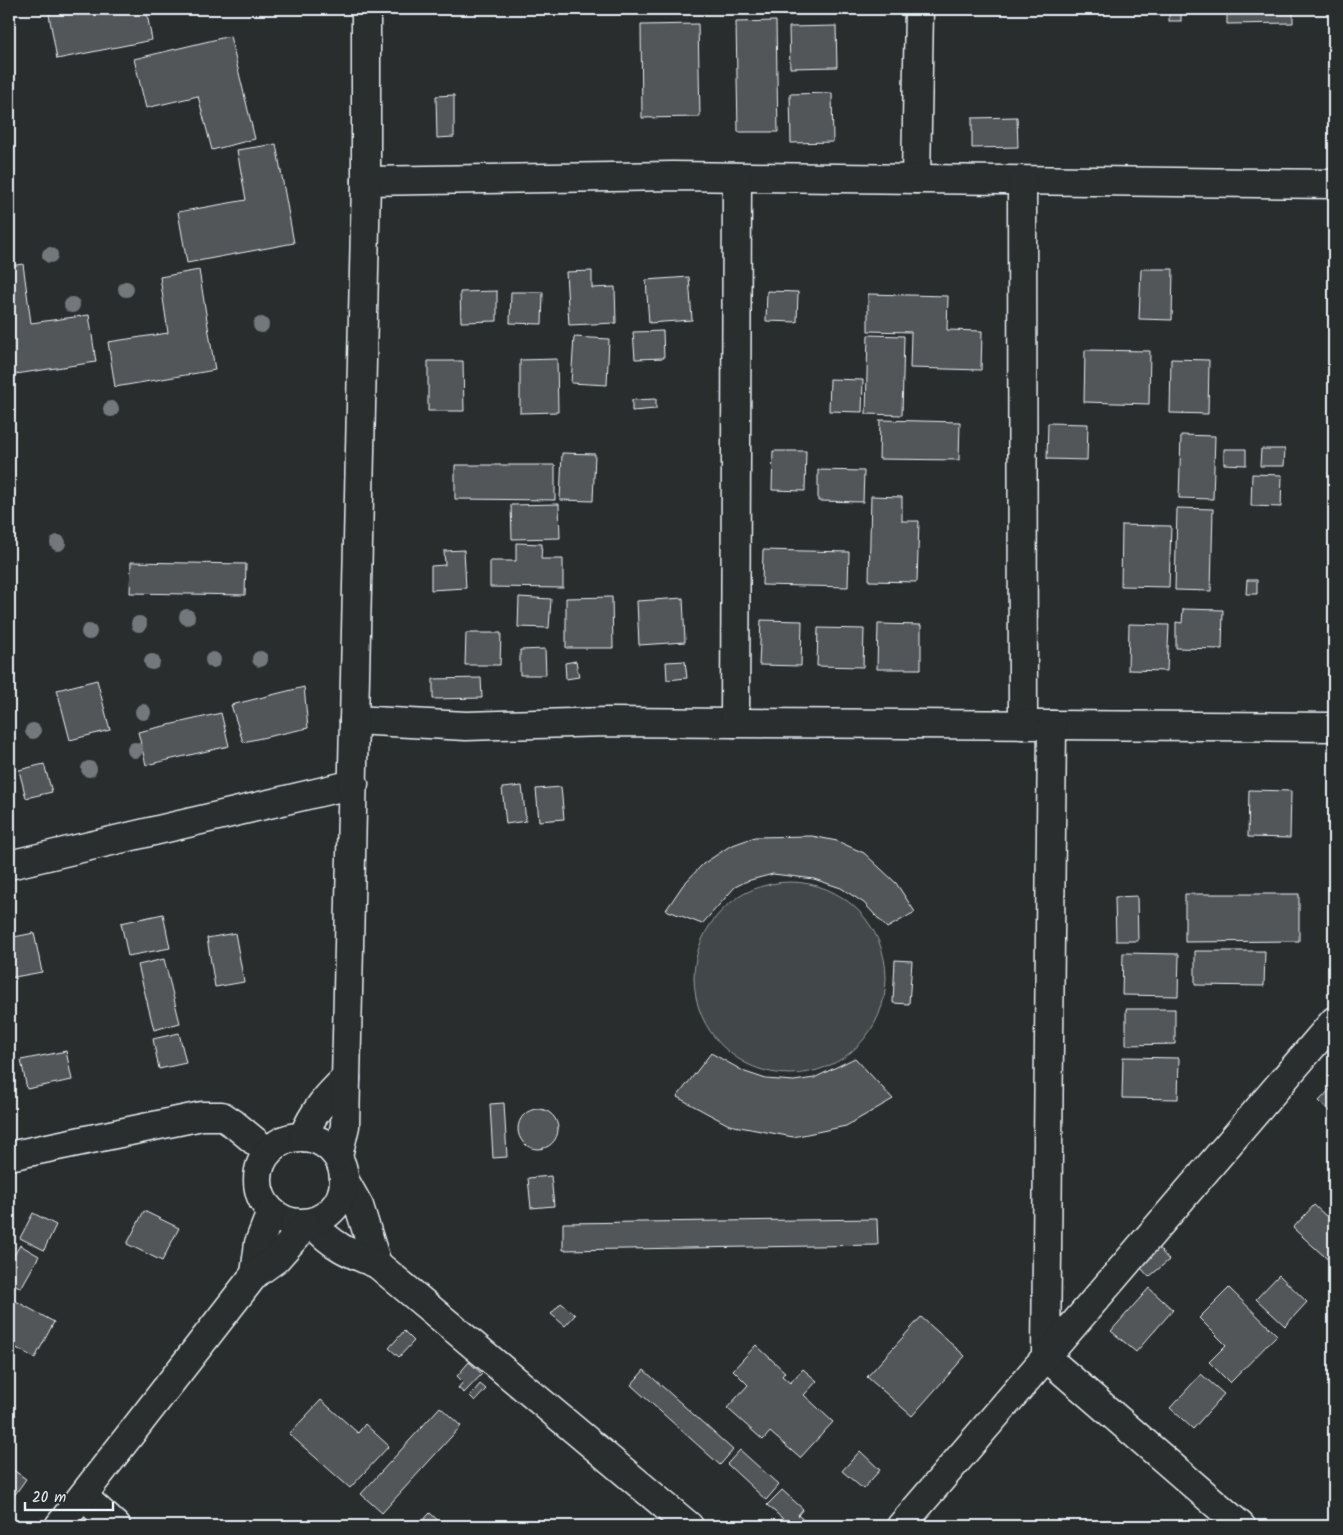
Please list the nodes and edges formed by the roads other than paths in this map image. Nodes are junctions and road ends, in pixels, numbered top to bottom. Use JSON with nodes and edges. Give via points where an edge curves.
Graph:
{"nodes":[{"id":1,"x":366,"y":9,"type":"edge"},
{"id":2,"x":919,"y":9,"type":"edge"},
{"id":3,"x":737,"y":177,"type":"junction"},
{"id":4,"x":916,"y":179,"type":"junction"},
{"id":5,"x":366,"y":181,"type":"junction"},
{"id":6,"x":1022,"y":181,"type":"junction"},
{"id":7,"x":1334,"y":184,"type":"edge"},
{"id":8,"x":354,"y":720,"type":"junction"},
{"id":9,"x":735,"y":723,"type":"junction"},
{"id":10,"x":1023,"y":725,"type":"junction"},
{"id":11,"x":1052,"y":725,"type":"junction"},
{"id":12,"x":1334,"y":727,"type":"edge"},
{"id":13,"x":354,"y":784,"type":"junction"},
{"id":14,"x":9,"y":865,"type":"edge"},
{"id":15,"x":1334,"y":1021,"type":"edge"},
{"id":16,"x":346,"y":1078,"type":"junction"},
{"id":17,"x":303,"y":1137,"type":"junction"},
{"id":18,"x":268,"y":1152,"type":"junction"},
{"id":19,"x":9,"y":1156,"type":"edge"},
{"id":20,"x":342,"y":1169,"type":"junction"},
{"id":21,"x":271,"y":1212,"type":"junction"},
{"id":22,"x":309,"y":1223,"type":"junction"},
{"id":23,"x":377,"y":1264,"type":"junction"},
{"id":24,"x":255,"y":1274,"type":"junction"},
{"id":25,"x":1046,"y":1357,"type":"junction"},
{"id":26,"x":84,"y":1497,"type":"junction"},
{"id":27,"x":60,"y":1526,"type":"edge"},
{"id":28,"x":116,"y":1526,"type":"edge"},
{"id":29,"x":689,"y":1526,"type":"edge"},
{"id":30,"x":901,"y":1526,"type":"edge"},
{"id":31,"x":1241,"y":1526,"type":"edge"}],
"edges":[{"from":1,"to":5,"type":"street"},
{"from":2,"to":4,"type":"street"},
{"from":3,"to":4,"type":"street"},
{"from":3,"to":5,"type":"street"},
{"from":3,"to":9,"type":"street"},
{"from":4,"to":6,"type":"street"},
{"from":5,"to":8,"type":"street"},
{"from":6,"to":7,"type":"street"},
{"from":6,"to":10,"type":"street"},
{"from":8,"to":9,"type":"street","via":[[466,726]]},
{"from":8,"to":13,"type":"street"},
{"from":9,"to":10,"type":"street"},
{"from":10,"to":11,"type":"street"},
{"from":11,"to":12,"type":"street"},
{"from":11,"to":25,"type":"street"},
{"from":13,"to":14,"type":"street"},
{"from":13,"to":16,"type":"street"},
{"from":15,"to":25,"type":"street"},
{"from":16,"to":17,"type":"street","via":[[311,1116]]},
{"from":16,"to":20,"type":"street"},
{"from":17,"to":18,"type":"street","via":[[290,1138]]},
{"from":17,"to":20,"type":"street","via":[[329,1146]]},
{"from":18,"to":19,"type":"street","via":[[222,1116],[202,1116]]},
{"from":18,"to":21,"type":"street","via":[[258,1176],[261,1196]]},
{"from":20,"to":22,"type":"street","via":[[342,1195],[335,1208],[325,1217]]},
{"from":20,"to":23,"type":"street","via":[[359,1206]]},
{"from":21,"to":22,"type":"street","via":[[282,1220]]},
{"from":21,"to":24,"type":"street","via":[[259,1243]]},
{"from":22,"to":23,"type":"street","via":[[326,1239]]},
{"from":22,"to":24,"type":"street","via":[[276,1259]]},
{"from":23,"to":29,"type":"street"},
{"from":24,"to":26,"type":"street"},
{"from":25,"to":30,"type":"street"},
{"from":25,"to":31,"type":"street"},
{"from":26,"to":27,"type":"street"},
{"from":26,"to":28,"type":"street"}]}
